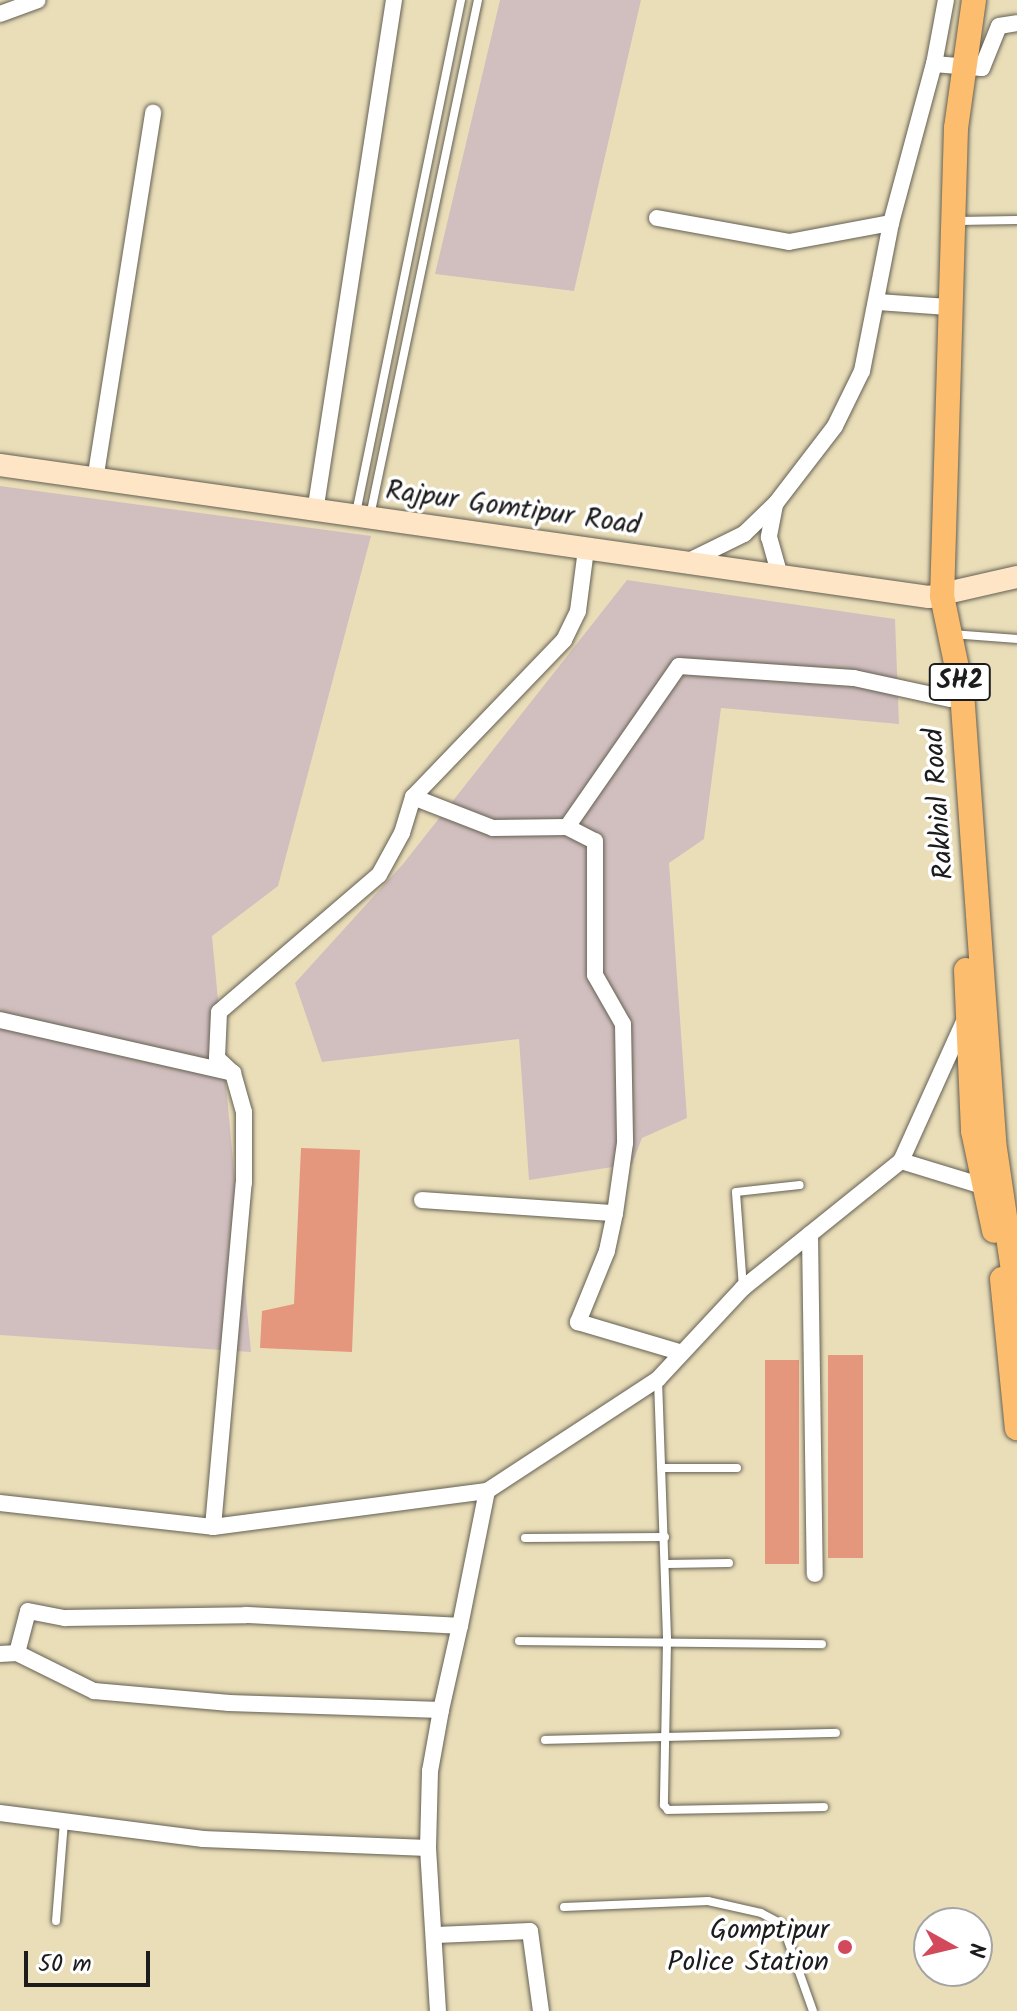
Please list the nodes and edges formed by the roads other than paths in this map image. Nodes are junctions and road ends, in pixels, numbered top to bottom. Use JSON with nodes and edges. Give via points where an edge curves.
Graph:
{"nodes":[{"id":1,"x":38,"y":0,"type":"edge"},
{"id":2,"x":394,"y":0,"type":"edge"},
{"id":3,"x":461,"y":0,"type":"edge"},
{"id":4,"x":478,"y":0,"type":"edge"},
{"id":5,"x":946,"y":0,"type":"edge"},
{"id":6,"x":974,"y":0,"type":"edge"},
{"id":7,"x":0,"y":14,"type":"edge"},
{"id":8,"x":1017,"y":23,"type":"edge"},
{"id":9,"x":965,"y":55,"type":"junction"},
{"id":10,"x":934,"y":64,"type":"junction"},
{"id":11,"x":153,"y":113,"type":"dead end"},
{"id":12,"x":418,"y":210,"type":"junction"},
{"id":13,"x":433,"y":213,"type":"junction"},
{"id":14,"x":657,"y":218,"type":"dead end"},
{"id":15,"x":1017,"y":220,"type":"edge"},
{"id":16,"x":951,"y":221,"type":"junction"},
{"id":17,"x":891,"y":223,"type":"junction"},
{"id":18,"x":401,"y":294,"type":"junction"},
{"id":19,"x":416,"y":297,"type":"junction"},
{"id":20,"x":879,"y":302,"type":"junction"},
{"id":21,"x":947,"y":307,"type":"junction"},
{"id":22,"x":383,"y":382,"type":"junction"},
{"id":23,"x":397,"y":385,"type":"junction"},
{"id":24,"x":0,"y":465,"type":"edge"},
{"id":25,"x":95,"y":480,"type":"junction"},
{"id":26,"x":776,"y":503,"type":"junction"},
{"id":27,"x":315,"y":512,"type":"junction"},
{"id":28,"x":362,"y":519,"type":"junction"},
{"id":29,"x":586,"y":549,"type":"junction"},
{"id":30,"x":686,"y":563,"type":"junction"},
{"id":31,"x":780,"y":576,"type":"junction"},
{"id":32,"x":1017,"y":577,"type":"edge"},
{"id":33,"x":936,"y":596,"type":"junction"},
{"id":34,"x":951,"y":634,"type":"junction"},
{"id":35,"x":1017,"y":639,"type":"edge"},
{"id":36,"x":950,"y":699,"type":"junction"},
{"id":37,"x":413,"y":797,"type":"junction"},
{"id":38,"x":567,"y":827,"type":"junction"},
{"id":39,"x":967,"y":1015,"type":"junction"},
{"id":40,"x":0,"y":1020,"type":"edge"},
{"id":41,"x":233,"y":1073,"type":"junction"},
{"id":42,"x":901,"y":1161,"type":"junction"},
{"id":43,"x":800,"y":1185,"type":"dead end"},
{"id":44,"x":983,"y":1186,"type":"junction"},
{"id":45,"x":422,"y":1200,"type":"dead end"},
{"id":46,"x":615,"y":1213,"type":"junction"},
{"id":47,"x":810,"y":1234,"type":"junction"},
{"id":48,"x":1015,"y":1249,"type":"edge"},
{"id":49,"x":743,"y":1288,"type":"junction"},
{"id":50,"x":1017,"y":1297,"type":"edge"},
{"id":51,"x":679,"y":1352,"type":"junction"},
{"id":52,"x":658,"y":1379,"type":"junction"},
{"id":53,"x":1017,"y":1428,"type":"edge"},
{"id":54,"x":664,"y":1468,"type":"junction"},
{"id":55,"x":737,"y":1468,"type":"dead end"},
{"id":56,"x":487,"y":1491,"type":"junction"},
{"id":57,"x":0,"y":1503,"type":"edge"},
{"id":58,"x":213,"y":1527,"type":"junction"},
{"id":59,"x":665,"y":1537,"type":"junction"},
{"id":60,"x":525,"y":1538,"type":"dead end"},
{"id":61,"x":729,"y":1563,"type":"dead end"},
{"id":62,"x":666,"y":1564,"type":"junction"},
{"id":63,"x":815,"y":1574,"type":"dead end"},
{"id":64,"x":460,"y":1626,"type":"junction"},
{"id":65,"x":519,"y":1641,"type":"dead end"},
{"id":66,"x":667,"y":1642,"type":"junction"},
{"id":67,"x":822,"y":1644,"type":"dead end"},
{"id":68,"x":9,"y":1654,"type":"edge"},
{"id":69,"x":441,"y":1710,"type":"junction"},
{"id":70,"x":836,"y":1733,"type":"dead end"},
{"id":71,"x":666,"y":1736,"type":"junction"},
{"id":72,"x":545,"y":1740,"type":"dead end"},
{"id":73,"x":824,"y":1807,"type":"dead end"},
{"id":74,"x":0,"y":1813,"type":"edge"},
{"id":75,"x":64,"y":1822,"type":"junction"},
{"id":76,"x":428,"y":1848,"type":"junction"},
{"id":77,"x":564,"y":1907,"type":"dead end"},
{"id":78,"x":56,"y":1921,"type":"dead end"},
{"id":79,"x":436,"y":1935,"type":"junction"},
{"id":80,"x":438,"y":2011,"type":"edge"},
{"id":81,"x":541,"y":2011,"type":"edge"},
{"id":82,"x":813,"y":2011,"type":"edge"}],
"edges":[{"from":1,"to":7,"type":"street"},
{"from":2,"to":27,"type":"street"},
{"from":3,"to":12,"type":"lane"},
{"from":4,"to":13,"type":"lane"},
{"from":5,"to":10,"type":"street"},
{"from":6,"to":9,"type":"main road","number":"SH2"},
{"from":8,"to":9,"type":"street","via":[[999,26],[984,66]]},
{"from":9,"to":10,"type":"street"},
{"from":9,"to":16,"type":"main road","name":"Rakhial Road","number":"SH2"},
{"from":10,"to":17,"type":"street"},
{"from":11,"to":25,"type":"street"},
{"from":12,"to":13,"type":"lane"},
{"from":12,"to":18,"type":"lane"},
{"from":13,"to":19,"type":"lane"},
{"from":14,"to":17,"type":"street","via":[[789,242]]},
{"from":15,"to":16,"type":"lane"},
{"from":16,"to":21,"type":"main road","name":"Rakhial Road","number":"SH2"},
{"from":17,"to":20,"type":"street"},
{"from":18,"to":19,"type":"lane"},
{"from":18,"to":22,"type":"lane"},
{"from":19,"to":23,"type":"lane"},
{"from":20,"to":21,"type":"street"},
{"from":20,"to":26,"type":"street","via":[[862,371],[835,426]]},
{"from":21,"to":33,"type":"main road","name":"Rakhial Road","number":"SH2"},
{"from":22,"to":23,"type":"lane"},
{"from":22,"to":28,"type":"lane"},
{"from":23,"to":28,"type":"lane"},
{"from":24,"to":25,"type":"main road","name":"Rajpur Gomtipur Road"},
{"from":25,"to":27,"type":"main road","name":"Rajpur Gomtipur Road"},
{"from":26,"to":30,"type":"street","via":[[744,534]]},
{"from":26,"to":31,"type":"street","via":[[769,537]]},
{"from":27,"to":28,"type":"main road","name":"Rajpur Gomtipur Road"},
{"from":28,"to":29,"type":"main road","name":"Rajpur Gomtipur Road"},
{"from":29,"to":30,"type":"main road","name":"Rajpur Gomtipur Road"},
{"from":29,"to":37,"type":"street","via":[[578,611],[564,640]]},
{"from":30,"to":31,"type":"main road","name":"Rajpur Gomtipur Road"},
{"from":31,"to":33,"type":"main road","name":"Rajpur Gomtipur Road"},
{"from":32,"to":33,"type":"main road","name":"Rajpur Gomtipur Road"},
{"from":33,"to":34,"type":"main road","name":"Rakhial Road","number":"SH2"},
{"from":33,"to":36,"type":"main road","name":"Rakhial Road","number":"SH2"},
{"from":34,"to":35,"type":"lane"},
{"from":34,"to":48,"type":"main road","name":"Rakhial Road","number":"SH2","via":[[962,692],[994,1142]]},
{"from":36,"to":38,"type":"street","via":[[854,678],[679,666]]},
{"from":36,"to":39,"type":"main road","name":"Rakhial Road","number":"SH2"},
{"from":37,"to":38,"type":"street","via":[[493,828]]},
{"from":37,"to":41,"type":"street","via":[[402,833],[379,875],[219,1012],[217,1058]]},
{"from":38,"to":46,"type":"street","via":[[595,841],[595,975],[623,1024],[625,1143]]},
{"from":39,"to":42,"type":"street"},
{"from":39,"to":44,"type":"main road","name":"Rakhial Road","number":"SH2","via":[[973,1131]]},
{"from":40,"to":41,"type":"street"},
{"from":41,"to":58,"type":"street","via":[[244,1112],[244,1183]]},
{"from":42,"to":44,"type":"street"},
{"from":42,"to":47,"type":"street"},
{"from":43,"to":49,"type":"lane","via":[[736,1192]]},
{"from":44,"to":53,"type":"main road","name":"Rakhial Road","number":"SH2","via":[[999,1252]]},
{"from":45,"to":46,"type":"street"},
{"from":46,"to":51,"type":"street","via":[[607,1251],[578,1322]]},
{"from":47,"to":49,"type":"street"},
{"from":47,"to":63,"type":"street"},
{"from":48,"to":50,"type":"main road","name":"Rakhial Road","number":"SH2"},
{"from":49,"to":51,"type":"street"},
{"from":51,"to":52,"type":"street"},
{"from":52,"to":54,"type":"lane"},
{"from":52,"to":56,"type":"street"},
{"from":54,"to":55,"type":"lane"},
{"from":54,"to":59,"type":"lane"},
{"from":56,"to":58,"type":"street"},
{"from":56,"to":64,"type":"street"},
{"from":57,"to":58,"type":"street"},
{"from":59,"to":60,"type":"lane"},
{"from":59,"to":62,"type":"lane"},
{"from":61,"to":62,"type":"lane"},
{"from":62,"to":66,"type":"lane"},
{"from":64,"to":68,"type":"street","via":[[246,1615],[65,1618],[28,1611]]},
{"from":64,"to":69,"type":"street"},
{"from":65,"to":66,"type":"lane"},
{"from":66,"to":67,"type":"lane"},
{"from":66,"to":71,"type":"lane"},
{"from":68,"to":69,"type":"street","via":[[94,1691],[229,1703]]},
{"from":69,"to":76,"type":"street","via":[[430,1771]]},
{"from":70,"to":71,"type":"lane"},
{"from":71,"to":72,"type":"lane"},
{"from":71,"to":73,"type":"lane","via":[[668,1810]]},
{"from":74,"to":75,"type":"street"},
{"from":75,"to":76,"type":"street","via":[[203,1839]]},
{"from":75,"to":78,"type":"lane"},
{"from":76,"to":79,"type":"street"},
{"from":77,"to":82,"type":"lane","via":[[708,1901],[761,1913],[782,1924]]},
{"from":79,"to":80,"type":"street"},
{"from":79,"to":81,"type":"street","via":[[530,1931]]}]}
